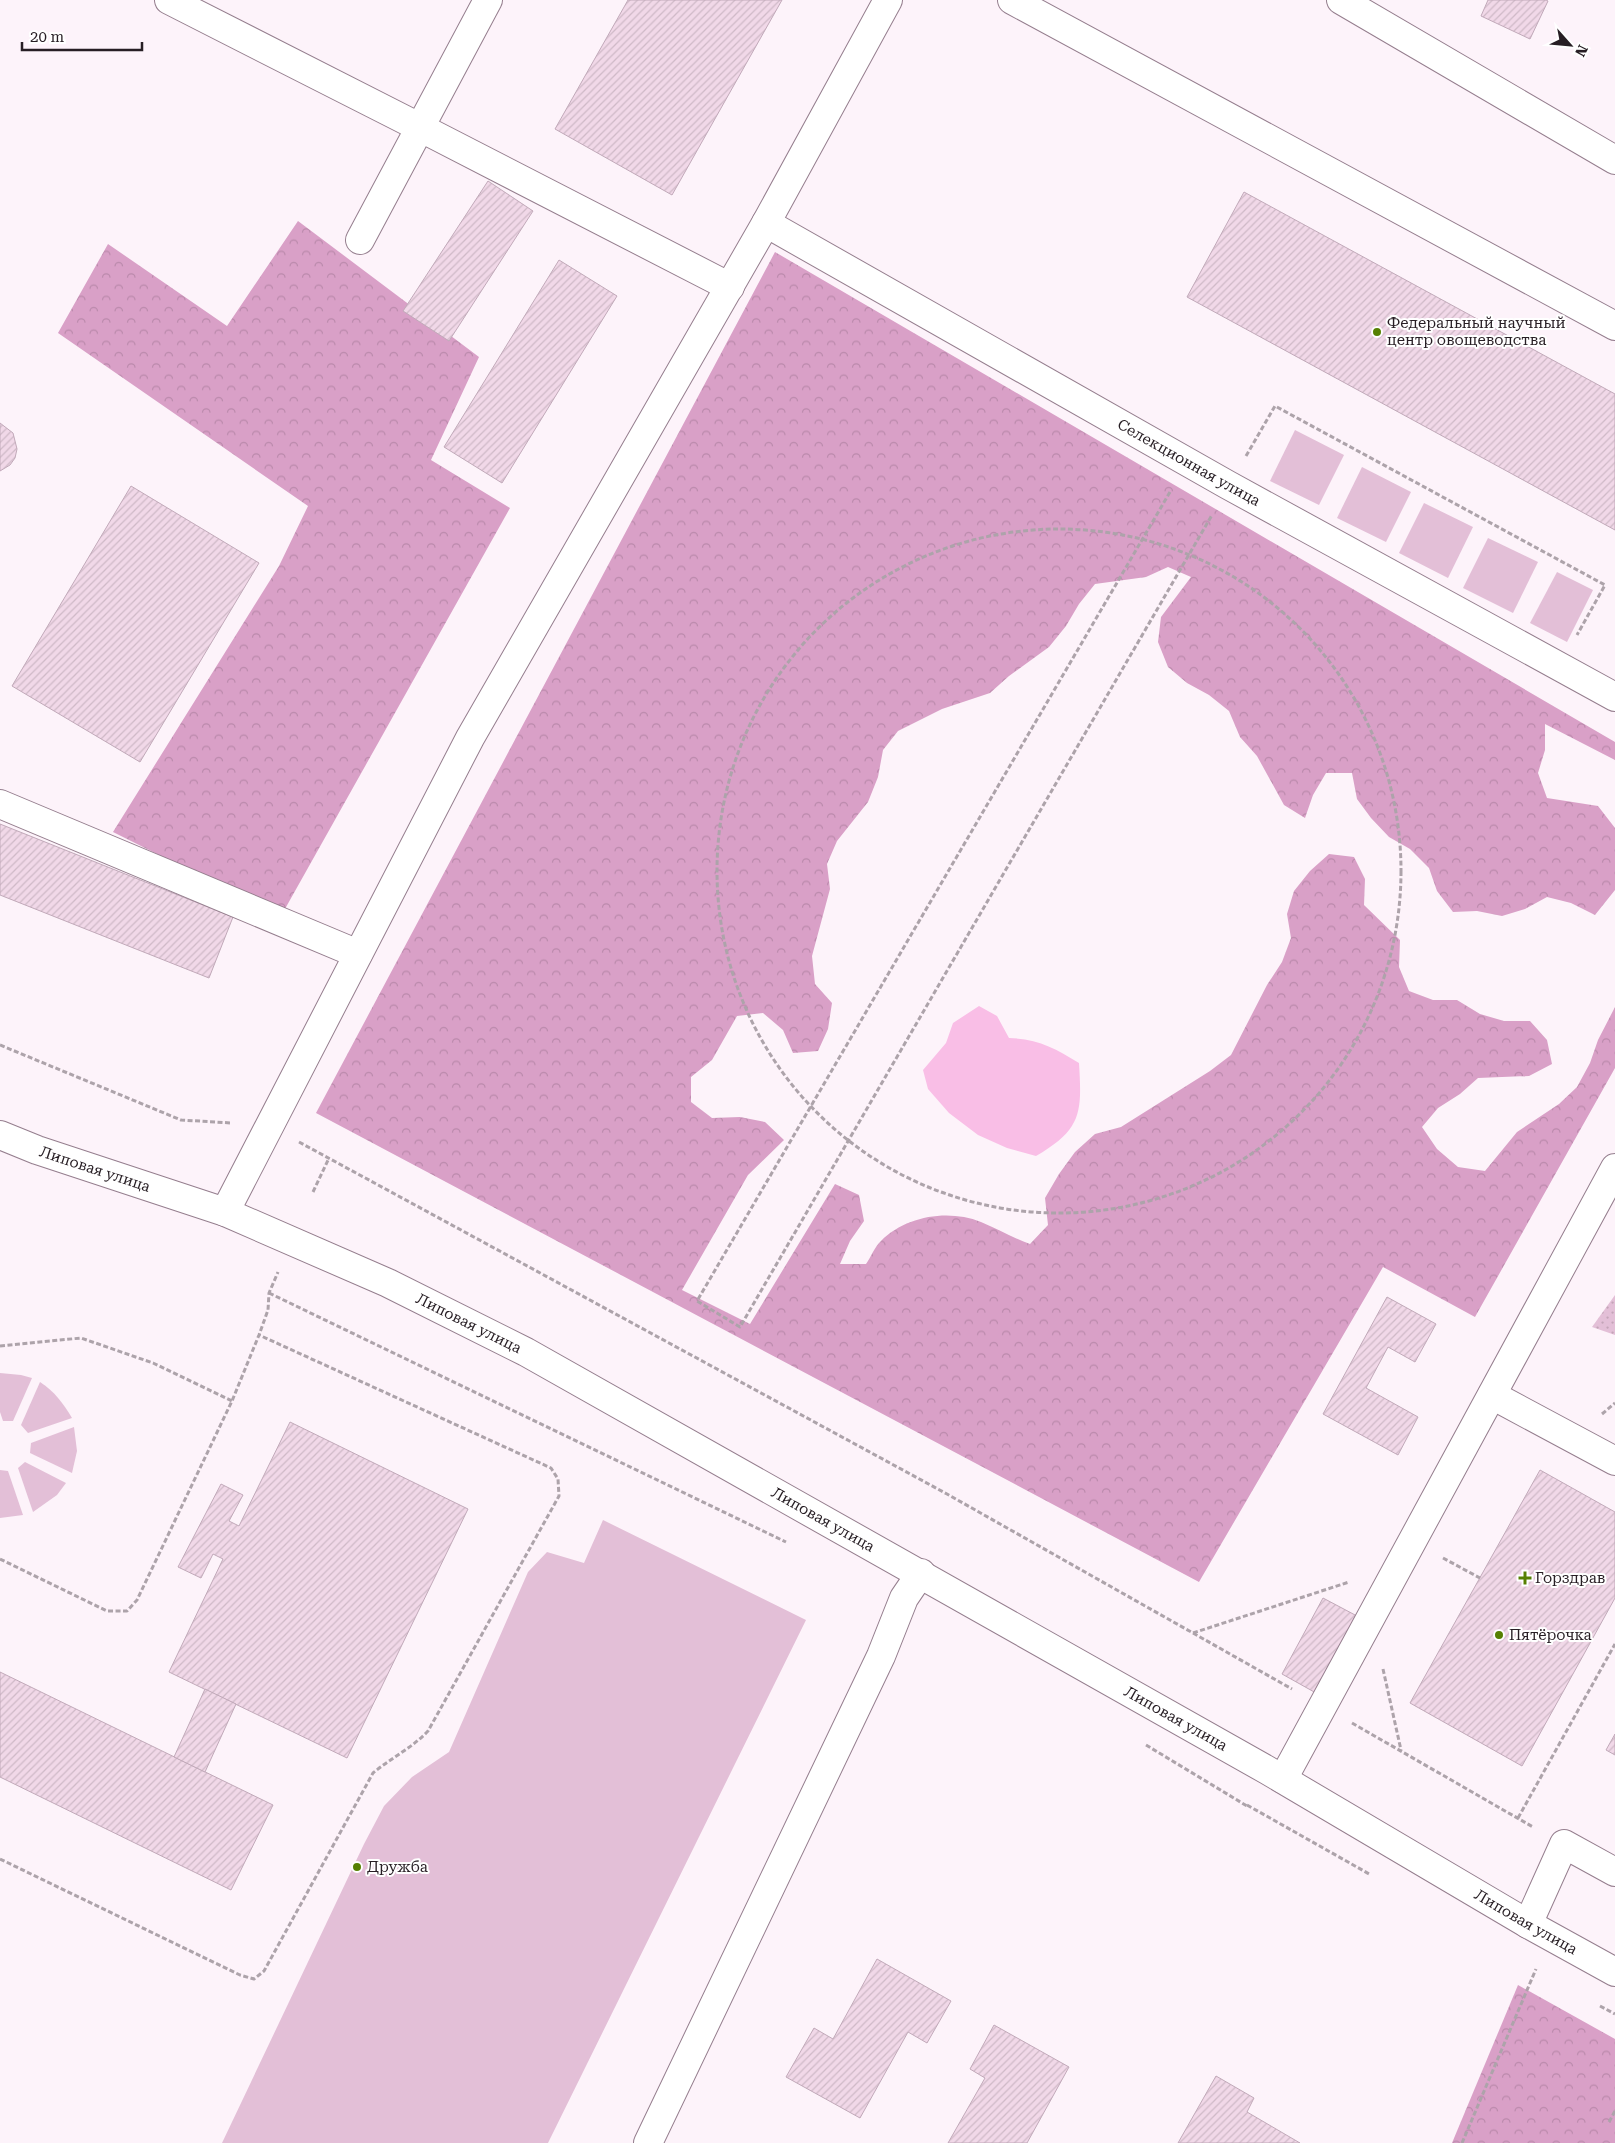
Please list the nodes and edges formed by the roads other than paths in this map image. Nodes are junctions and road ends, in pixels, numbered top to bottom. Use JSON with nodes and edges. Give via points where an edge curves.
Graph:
{"nodes":[{"id":1,"x":169,"y":0,"type":"edge"},
{"id":2,"x":488,"y":0,"type":"edge"},
{"id":3,"x":888,"y":0,"type":"edge"},
{"id":4,"x":1012,"y":0,"type":"edge"},
{"id":5,"x":1341,"y":0,"type":"edge"},
{"id":6,"x":421,"y":128,"type":"junction"},
{"id":7,"x":1615,"y":160,"type":"edge"},
{"id":8,"x":766,"y":223,"type":"junction"},
{"id":9,"x":360,"y":240,"type":"dead end"},
{"id":10,"x":730,"y":287,"type":"junction"},
{"id":11,"x":1615,"y":326,"type":"edge"},
{"id":12,"x":1615,"y":698,"type":"edge"},
{"id":13,"x":0,"y":804,"type":"edge"},
{"id":14,"x":358,"y":954,"type":"junction"},
{"id":15,"x":0,"y":1135,"type":"edge"},
{"id":16,"x":1615,"y":1168,"type":"edge"},
{"id":17,"x":225,"y":1212,"type":"junction"},
{"id":18,"x":1492,"y":1395,"type":"junction"},
{"id":19,"x":1615,"y":1461,"type":"edge"},
{"id":20,"x":921,"y":1573,"type":"junction"},
{"id":21,"x":1283,"y":1779,"type":"junction"},
{"id":22,"x":1615,"y":1872,"type":"edge"},
{"id":23,"x":1528,"y":1924,"type":"junction"},
{"id":24,"x":1615,"y":1972,"type":"edge"},
{"id":25,"x":648,"y":2143,"type":"edge"}],
"edges":[{"from":1,"to":6,"type":"street"},
{"from":2,"to":6,"type":"street"},
{"from":3,"to":8,"type":"street"},
{"from":4,"to":11,"type":"street"},
{"from":5,"to":7,"type":"street"},
{"from":6,"to":9,"type":"street"},
{"from":6,"to":10,"type":"street"},
{"from":8,"to":10,"type":"street"},
{"from":8,"to":12,"type":"street","name":"Селекционная улица","via":[[1228,485]]},
{"from":10,"to":14,"type":"street","via":[[470,738]]},
{"from":13,"to":14,"type":"street"},
{"from":14,"to":17,"type":"street"},
{"from":15,"to":17,"type":"street","name":"Липовая улица","via":[[36,1150]]},
{"from":16,"to":18,"type":"street"},
{"from":17,"to":20,"type":"street","name":"Липовая улица","via":[[388,1283],[526,1352]]},
{"from":18,"to":19,"type":"street"},
{"from":18,"to":21,"type":"street"},
{"from":20,"to":21,"type":"street","name":"Липовая улица"},
{"from":20,"to":25,"type":"street","via":[[904,1598],[881,1656]]},
{"from":21,"to":23,"type":"street","name":"Липовая улица"},
{"from":22,"to":23,"type":"street","via":[[1564,1844]]},
{"from":23,"to":24,"type":"street","name":"Липовая улица"}]}
